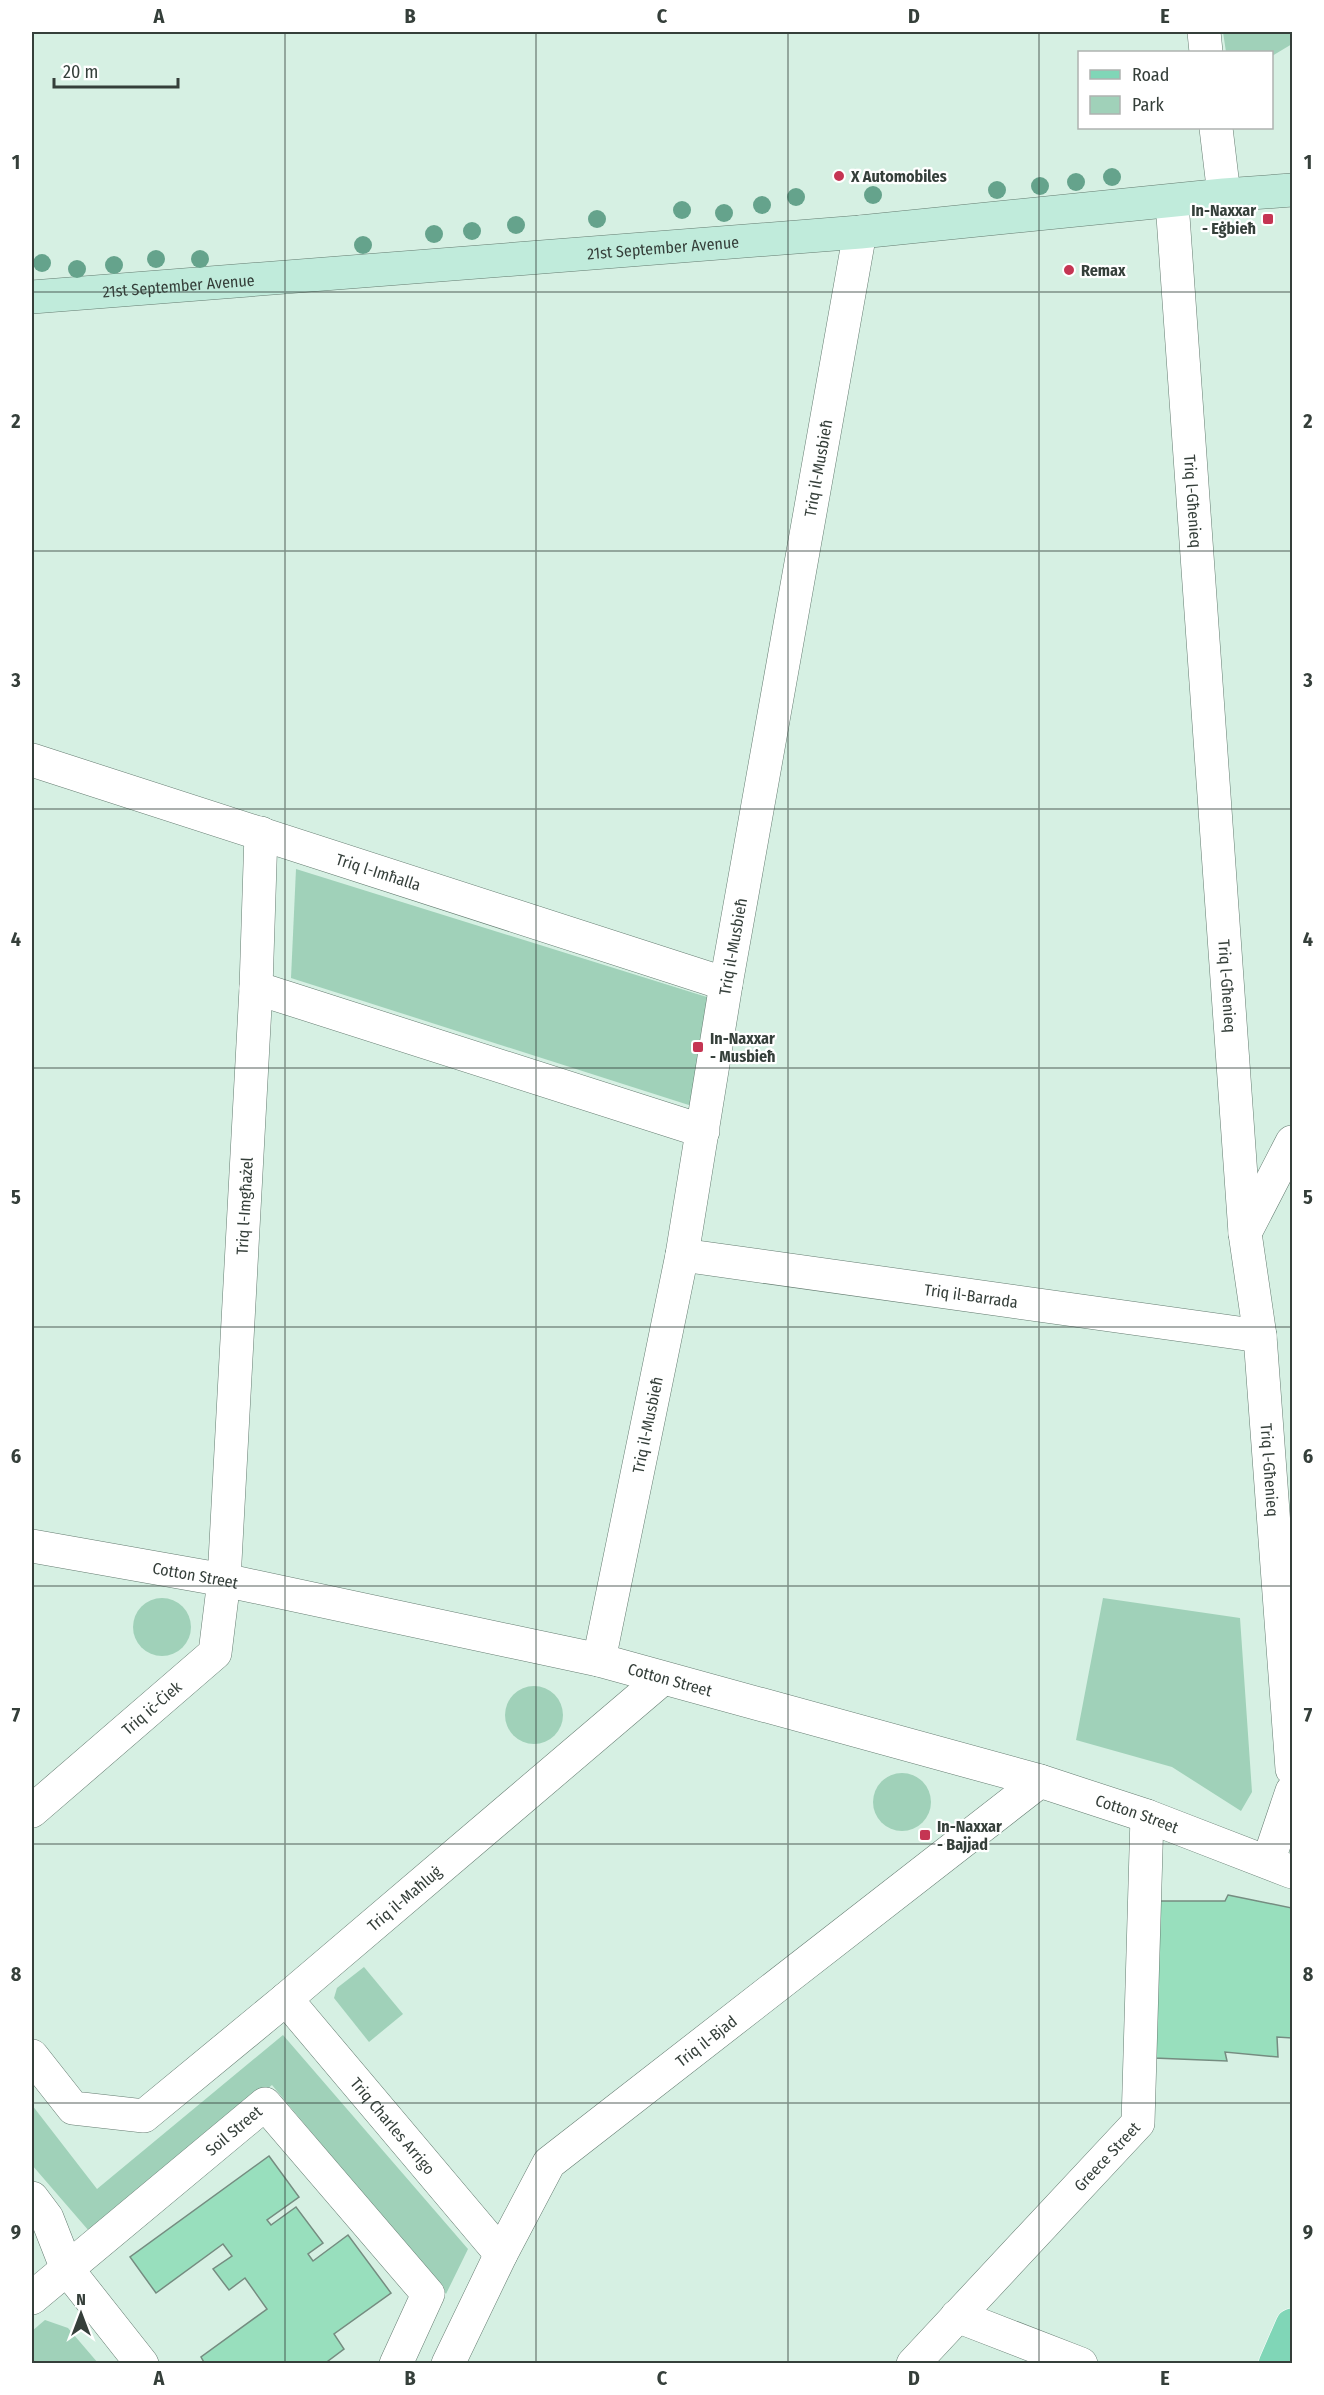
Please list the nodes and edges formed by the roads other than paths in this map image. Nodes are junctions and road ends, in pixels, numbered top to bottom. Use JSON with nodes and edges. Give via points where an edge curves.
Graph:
{"nodes":[{"id":1,"x":1204,"y":32,"type":"edge"},
{"id":2,"x":1206,"y":51,"type":"edge"},
{"id":3,"x":1216,"y":129,"type":"edge"},
{"id":4,"x":1293,"y":190,"type":"edge"},
{"id":5,"x":1224,"y":195,"type":"junction"},
{"id":6,"x":1172,"y":202,"type":"junction"},
{"id":7,"x":860,"y":232,"type":"junction"},
{"id":8,"x":32,"y":297,"type":"edge"},
{"id":9,"x":32,"y":760,"type":"edge"},
{"id":10,"x":261,"y":833,"type":"junction"},
{"id":11,"x":726,"y":984,"type":"junction"},
{"id":12,"x":256,"y":988,"type":"junction"},
{"id":13,"x":703,"y":1131,"type":"junction"},
{"id":14,"x":1293,"y":1142,"type":"edge"},
{"id":15,"x":1245,"y":1233,"type":"junction"},
{"id":16,"x":682,"y":1255,"type":"junction"},
{"id":17,"x":1260,"y":1336,"type":"junction"},
{"id":18,"x":32,"y":1546,"type":"edge"},
{"id":19,"x":224,"y":1580,"type":"junction"},
{"id":20,"x":599,"y":1660,"type":"junction"},
{"id":21,"x":662,"y":1679,"type":"junction"},
{"id":22,"x":1293,"y":1769,"type":"edge"},
{"id":23,"x":1040,"y":1781,"type":"junction"},
{"id":24,"x":1293,"y":1791,"type":"edge"},
{"id":25,"x":32,"y":1812,"type":"edge"},
{"id":26,"x":1148,"y":1815,"type":"junction"},
{"id":27,"x":1280,"y":1867,"type":"edge"},
{"id":28,"x":286,"y":1999,"type":"junction"},
{"id":29,"x":32,"y":2056,"type":"edge"},
{"id":30,"x":32,"y":2198,"type":"edge"},
{"id":31,"x":501,"y":2254,"type":"junction"},
{"id":32,"x":67,"y":2269,"type":"junction"},
{"id":33,"x":32,"y":2298,"type":"edge"},
{"id":34,"x":957,"y":2316,"type":"junction"},
{"id":35,"x":1293,"y":2325,"type":"edge"},
{"id":36,"x":142,"y":2364,"type":"edge"},
{"id":37,"x":396,"y":2364,"type":"edge"},
{"id":38,"x":448,"y":2364,"type":"edge"},
{"id":39,"x":914,"y":2364,"type":"edge"},
{"id":40,"x":1081,"y":2364,"type":"edge"},
{"id":41,"x":1275,"y":2364,"type":"edge"}],
"edges":[{"from":1,"to":2,"type":"street"},
{"from":3,"to":5,"type":"street"},
{"from":4,"to":5,"type":"street","name":"21st September Avenue"},
{"from":5,"to":6,"type":"street","name":"21st September Avenue"},
{"from":6,"to":7,"type":"street","name":"21st September Avenue"},
{"from":6,"to":15,"type":"street","name":"Triq l-Għenieq"},
{"from":7,"to":8,"type":"street","name":"21st September Avenue"},
{"from":7,"to":11,"type":"street","name":"Triq il-Musbieħ"},
{"from":9,"to":10,"type":"street","name":"Triq l-Imħalla"},
{"from":10,"to":11,"type":"street","name":"Triq l-Imħalla"},
{"from":10,"to":12,"type":"street","name":"Triq l-Imgħażel"},
{"from":11,"to":13,"type":"street","name":"Triq il-Musbieħ"},
{"from":12,"to":13,"type":"street"},
{"from":12,"to":19,"type":"street","name":"Triq l-Imgħażel"},
{"from":13,"to":16,"type":"street","name":"Triq il-Musbieħ"},
{"from":14,"to":15,"type":"street"},
{"from":15,"to":17,"type":"street","name":"Triq l-Għenieq"},
{"from":16,"to":17,"type":"street","name":"Triq il-Barrada"},
{"from":16,"to":20,"type":"street","name":"Triq il-Musbieħ"},
{"from":17,"to":22,"type":"street","name":"Triq l-Għenieq"},
{"from":18,"to":19,"type":"street","name":"Cotton Street"},
{"from":19,"to":20,"type":"street","name":"Cotton Street"},
{"from":19,"to":25,"type":"street","name":"Triq iċ-Ċiek","via":[[215,1653]]},
{"from":20,"to":21,"type":"street","name":"Cotton Street"},
{"from":21,"to":23,"type":"street","name":"Cotton Street"},
{"from":21,"to":28,"type":"street","name":"Triq il-Maħluġ"},
{"from":23,"to":26,"type":"street","name":"Cotton Street"},
{"from":23,"to":31,"type":"street","name":"Triq il-Bjad","via":[[549,2163]]},
{"from":24,"to":27,"type":"street"},
{"from":26,"to":27,"type":"street","name":"Cotton Street"},
{"from":26,"to":34,"type":"street","name":"Greece Street","via":[[1138,2123]]},
{"from":28,"to":29,"type":"street","name":"Triq il-Maħluġ","via":[[144,2116],[73,2108]]},
{"from":28,"to":31,"type":"street","name":"Triq Charles Arrigo"},
{"from":30,"to":32,"type":"street","via":[[47,2218]]},
{"from":31,"to":38,"type":"street","name":"Triq il-Bjad"},
{"from":32,"to":33,"type":"street","name":"Soil Street"},
{"from":32,"to":36,"type":"street"},
{"from":32,"to":37,"type":"street","name":"Soil Street","via":[[265,2104],[428,2294]]},
{"from":34,"to":39,"type":"street","name":"Greece Street"},
{"from":34,"to":40,"type":"street"},
{"from":35,"to":41,"type":"main road"}]}
